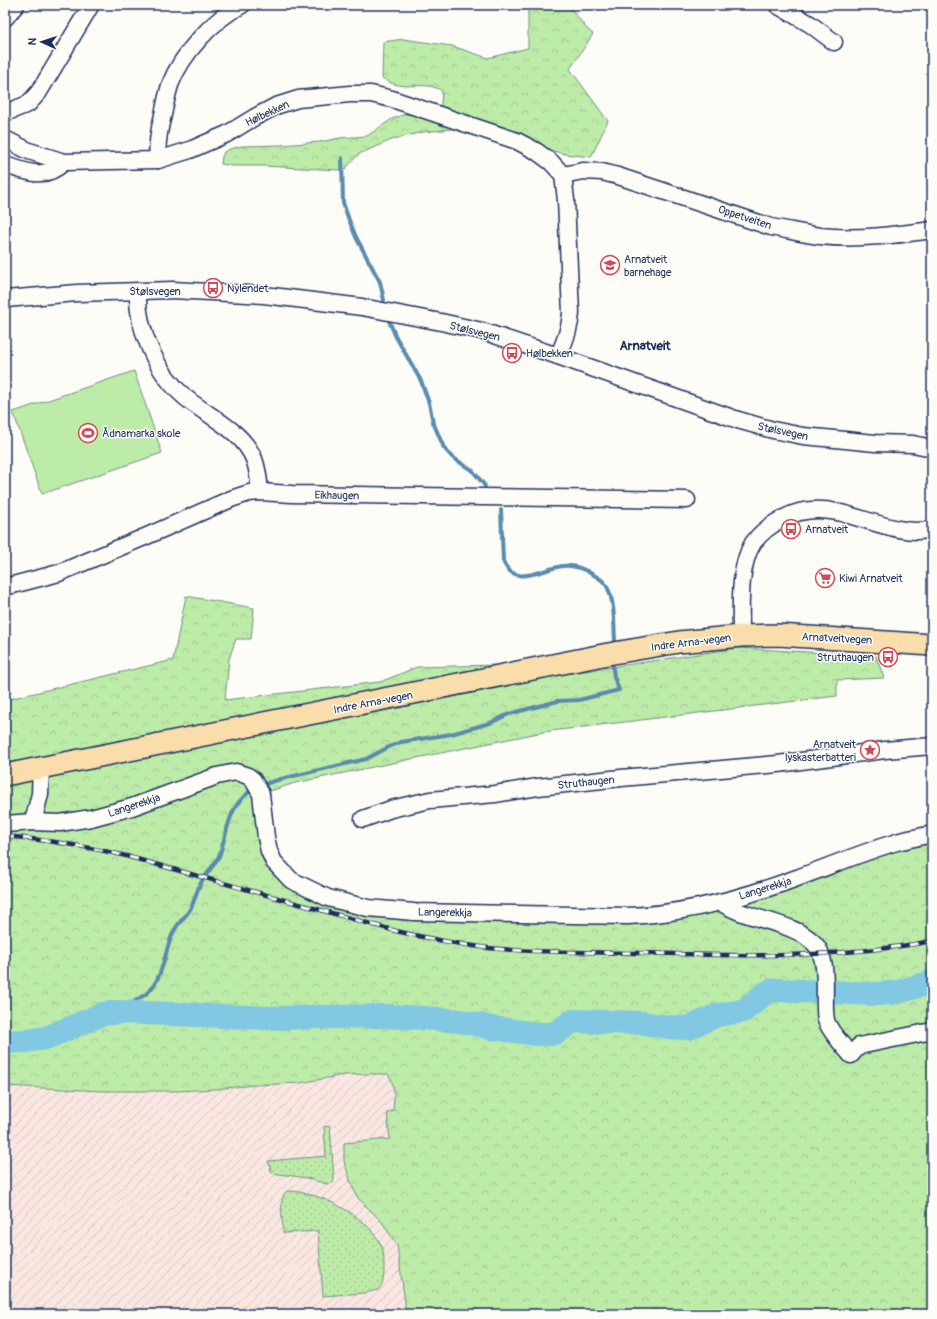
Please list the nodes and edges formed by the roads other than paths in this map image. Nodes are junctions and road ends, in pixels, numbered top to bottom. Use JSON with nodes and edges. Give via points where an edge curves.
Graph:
{"nodes":[{"id":1,"x":16,"y":5,"type":"edge"},
{"id":2,"x":91,"y":5,"type":"edge"},
{"id":3,"x":242,"y":5,"type":"edge"},
{"id":4,"x":777,"y":5,"type":"edge"},
{"id":5,"x":5,"y":18,"type":"edge"},
{"id":6,"x":834,"y":42,"type":"dead end"},
{"id":7,"x":5,"y":113,"type":"edge"},
{"id":8,"x":5,"y":139,"type":"edge"},
{"id":9,"x":158,"y":160,"type":"junction"},
{"id":10,"x":64,"y":162,"type":"junction"},
{"id":11,"x":5,"y":165,"type":"edge"},
{"id":12,"x":563,"y":175,"type":"junction"},
{"id":13,"x":932,"y":230,"type":"edge"},
{"id":14,"x":138,"y":290,"type":"junction"},
{"id":15,"x":5,"y":299,"type":"edge"},
{"id":16,"x":558,"y":356,"type":"junction"},
{"id":17,"x":932,"y":448,"type":"edge"},
{"id":18,"x":260,"y":492,"type":"junction"},
{"id":19,"x":687,"y":500,"type":"dead end"},
{"id":20,"x":932,"y":529,"type":"edge"},
{"id":21,"x":5,"y":587,"type":"edge"},
{"id":22,"x":741,"y":636,"type":"junction"},
{"id":23,"x":932,"y":645,"type":"edge"},
{"id":24,"x":932,"y":746,"type":"edge"},
{"id":25,"x":41,"y":768,"type":"junction"},
{"id":26,"x":5,"y":776,"type":"edge"},
{"id":27,"x":363,"y":819,"type":"dead end"},
{"id":28,"x":34,"y":822,"type":"junction"},
{"id":29,"x":5,"y":824,"type":"edge"},
{"id":30,"x":932,"y":834,"type":"edge"},
{"id":31,"x":720,"y":902,"type":"junction"},
{"id":32,"x":932,"y":1031,"type":"edge"}],
"edges":[{"from":1,"to":5,"type":"street"},
{"from":2,"to":7,"type":"street","via":[[36,96],[28,104]]},
{"from":3,"to":9,"type":"street","via":[[213,24],[182,61],[170,85],[157,143]]},
{"from":4,"to":6,"type":"street","via":[[810,24]]},
{"from":8,"to":10,"type":"street","name":"Hølbekken","via":[[29,151]]},
{"from":9,"to":10,"type":"street","name":"Hølbekken"},
{"from":9,"to":12,"type":"street","name":"Hølbekken","via":[[206,144],[276,106],[298,98],[370,94],[517,141],[551,162]]},
{"from":10,"to":11,"type":"street","via":[[57,169],[43,174]]},
{"from":12,"to":13,"type":"street","name":"Oppetveiten","via":[[583,170],[602,172],[771,227],[794,232],[847,237],[884,236]]},
{"from":12,"to":16,"type":"street","via":[[571,313],[570,327]]},
{"from":14,"to":15,"type":"street","name":"Stølsvegen"},
{"from":14,"to":16,"type":"street","name":"Stølsvegen","via":[[264,295],[362,307],[482,331]]},
{"from":14,"to":18,"type":"street","via":[[139,316],[158,363],[170,382],[186,398],[235,434],[247,447],[254,458]]},
{"from":16,"to":17,"type":"street","name":"Stølsvegen","via":[[772,430],[803,436],[913,444]]},
{"from":18,"to":19,"type":"street","name":"Eikhaugen"},
{"from":18,"to":21,"type":"street","name":"Eikhaugen","via":[[230,499],[59,573]]},
{"from":20,"to":22,"type":"street","via":[[899,529],[822,510],[796,512],[776,522],[754,543],[746,563],[742,582]]},
{"from":22,"to":23,"type":"main road","name":"Arnatveitvegen","via":[[778,635]]},
{"from":22,"to":25,"type":"main road","name":"Indre Arna-vegen","via":[[679,642],[608,654]]},
{"from":24,"to":27,"type":"street","name":"Struthaugen","via":[[430,800]]},
{"from":25,"to":26,"type":"main road","name":"Indre Arna-vegen"},
{"from":25,"to":28,"type":"street","via":[[40,794]]},
{"from":28,"to":29,"type":"street","name":"Langerekkja"},
{"from":28,"to":31,"type":"street","name":"Langerekkja","via":[[60,823],[91,818],[132,807],[227,773],[242,773],[253,780],[261,794],[266,836],[274,862],[291,880],[328,898],[348,904],[414,912],[628,916],[655,915]]},
{"from":30,"to":31,"type":"street","name":"Langerekkja","via":[[890,844],[795,879]]},
{"from":31,"to":32,"type":"street","via":[[731,910],[783,926],[808,938],[816,945],[821,954],[826,980],[826,1021],[851,1055],[859,1046]]}]}
